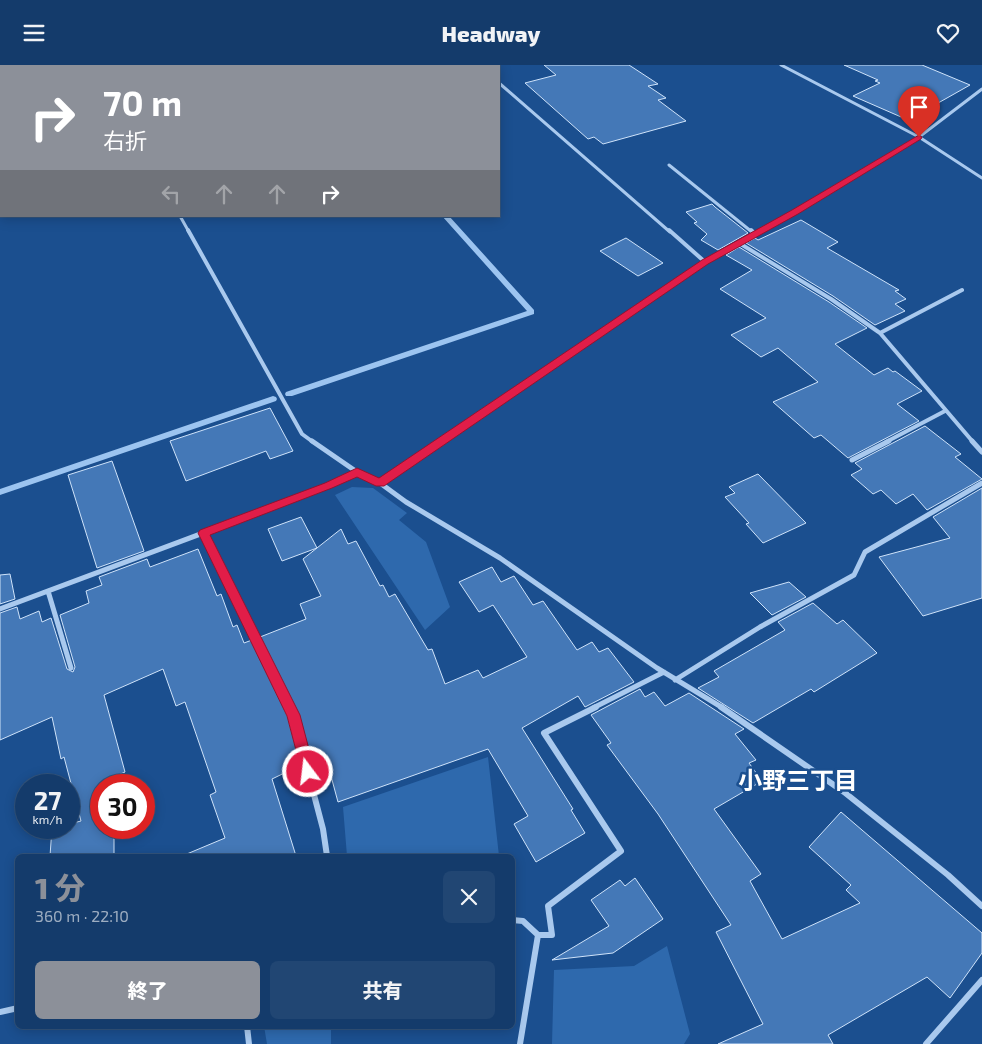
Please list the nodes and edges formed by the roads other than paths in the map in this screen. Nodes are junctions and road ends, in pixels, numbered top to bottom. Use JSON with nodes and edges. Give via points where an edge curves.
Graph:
{"nodes":[{"id":1,"x":781,"y":65,"type":"edge"},
{"id":2,"x":500,"y":84,"type":"edge"},
{"id":3,"x":982,"y":89,"type":"edge"},
{"id":4,"x":919,"y":137,"type":"junction"},
{"id":5,"x":669,"y":165,"type":"dead end"},
{"id":6,"x":982,"y":178,"type":"edge"},
{"id":7,"x":181,"y":217,"type":"edge"},
{"id":8,"x":756,"y":233,"type":"junction"},
{"id":9,"x":739,"y":243,"type":"junction"},
{"id":10,"x":705,"y":262,"type":"junction"},
{"id":11,"x":962,"y":290,"type":"dead end"},
{"id":12,"x":880,"y":333,"type":"junction"},
{"id":13,"x":945,"y":411,"type":"junction"},
{"id":14,"x":982,"y":452,"type":"edge"},
{"id":15,"x":852,"y":460,"type":"dead end"},
{"id":16,"x":357,"y":472,"type":"junction"},
{"id":17,"x":380,"y":483,"type":"junction"},
{"id":18,"x":982,"y":483,"type":"edge"},
{"id":19,"x":204,"y":533,"type":"junction"},
{"id":20,"x":48,"y":591,"type":"junction"},
{"id":21,"x":0,"y":609,"type":"edge"},
{"id":22,"x":71,"y":668,"type":"dead end"},
{"id":23,"x":664,"y":672,"type":"junction"},
{"id":24,"x":676,"y":680,"type":"junction"},
{"id":25,"x":327,"y":854,"type":"edge"},
{"id":26,"x":982,"y":906,"type":"edge"},
{"id":27,"x":515,"y":920,"type":"edge"},
{"id":28,"x":538,"y":935,"type":"junction"},
{"id":29,"x":982,"y":980,"type":"edge"},
{"id":30,"x":15,"y":1009,"type":"edge"},
{"id":31,"x":0,"y":1013,"type":"edge"},
{"id":32,"x":247,"y":1029,"type":"edge"},
{"id":33,"x":249,"y":1044,"type":"edge"},
{"id":34,"x":520,"y":1044,"type":"edge"},
{"id":35,"x":926,"y":1044,"type":"edge"}],
"edges":[{"from":1,"to":4,"type":"street"},
{"from":2,"to":10,"type":"street"},
{"from":3,"to":4,"type":"street"},
{"from":4,"to":6,"type":"street"},
{"from":4,"to":8,"type":"street"},
{"from":5,"to":8,"type":"street"},
{"from":7,"to":16,"type":"street","via":[[302,434]]},
{"from":8,"to":9,"type":"street"},
{"from":9,"to":10,"type":"street"},
{"from":9,"to":12,"type":"street"},
{"from":10,"to":17,"type":"street"},
{"from":11,"to":12,"type":"street"},
{"from":12,"to":13,"type":"street"},
{"from":13,"to":14,"type":"street"},
{"from":13,"to":15,"type":"street"},
{"from":16,"to":17,"type":"street"},
{"from":16,"to":19,"type":"street"},
{"from":17,"to":23,"type":"street","via":[[500,558]]},
{"from":18,"to":24,"type":"street","via":[[865,552],[854,575],[760,627]]},
{"from":19,"to":20,"type":"street"},
{"from":19,"to":25,"type":"street","via":[[293,715]]},
{"from":20,"to":21,"type":"street"},
{"from":20,"to":22,"type":"street"},
{"from":23,"to":24,"type":"street"},
{"from":23,"to":28,"type":"street","via":[[544,733],[621,851],[548,907],[552,935]]},
{"from":24,"to":26,"type":"street","via":[[732,714],[844,792]]},
{"from":27,"to":28,"type":"street","via":[[523,921]]},
{"from":28,"to":34,"type":"street"},
{"from":29,"to":35,"type":"street"},
{"from":30,"to":31,"type":"street"},
{"from":32,"to":33,"type":"street"}]}
